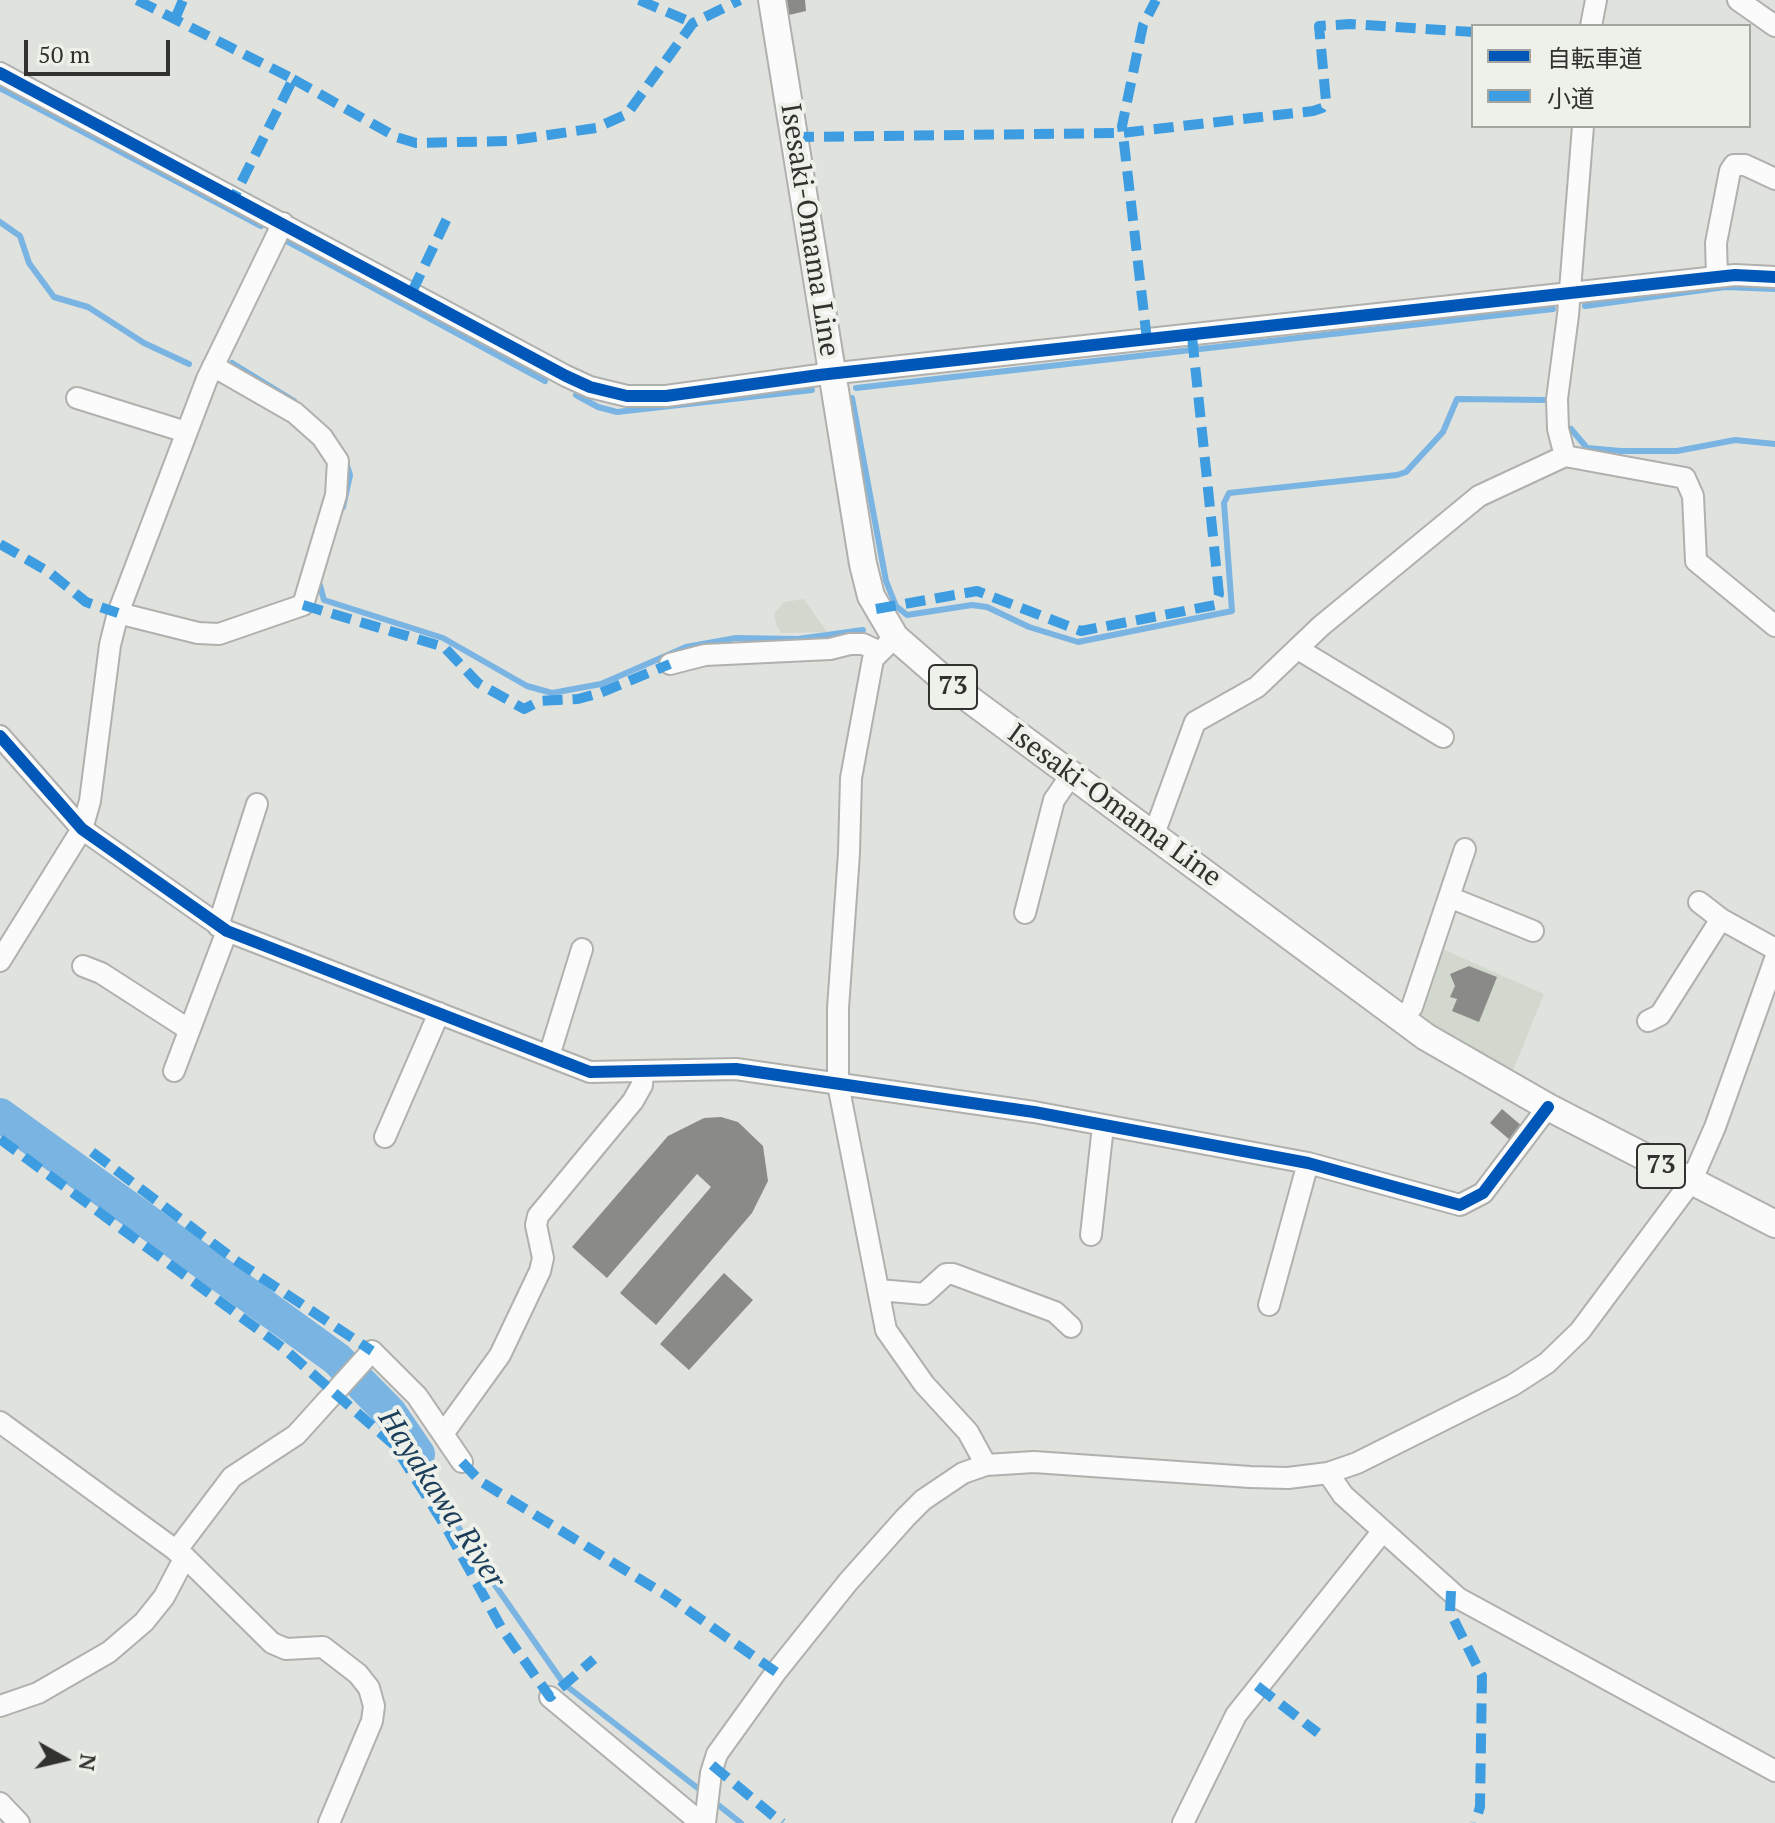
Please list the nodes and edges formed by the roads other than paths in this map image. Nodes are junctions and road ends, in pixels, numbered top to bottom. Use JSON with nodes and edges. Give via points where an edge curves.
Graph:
{"nodes":[{"id":1,"x":772,"y":0,"type":"edge"},
{"id":2,"x":1596,"y":0,"type":"edge"},
{"id":3,"x":1738,"y":0,"type":"edge"},
{"id":4,"x":1591,"y":24,"type":"edge"},
{"id":5,"x":1775,"y":26,"type":"edge"},
{"id":6,"x":0,"y":73,"type":"edge"},
{"id":7,"x":1583,"y":128,"type":"edge"},
{"id":8,"x":1775,"y":179,"type":"edge"},
{"id":9,"x":283,"y":223,"type":"junction"},
{"id":10,"x":1717,"y":277,"type":"junction"},
{"id":11,"x":1775,"y":277,"type":"edge"},
{"id":12,"x":1569,"y":294,"type":"junction"},
{"id":13,"x":213,"y":366,"type":"junction"},
{"id":14,"x":832,"y":373,"type":"junction"},
{"id":15,"x":77,"y":398,"type":"dead end"},
{"id":16,"x":186,"y":432,"type":"junction"},
{"id":17,"x":1565,"y":456,"type":"junction"},
{"id":18,"x":118,"y":613,"type":"junction"},
{"id":19,"x":1775,"y":626,"type":"edge"},
{"id":20,"x":886,"y":644,"type":"junction"},
{"id":21,"x":1298,"y":649,"type":"junction"},
{"id":22,"x":670,"y":664,"type":"dead end"},
{"id":23,"x":0,"y":736,"type":"edge"},
{"id":24,"x":1443,"y":737,"type":"dead end"},
{"id":25,"x":1072,"y":774,"type":"junction"},
{"id":26,"x":257,"y":804,"type":"dead end"},
{"id":27,"x":82,"y":829,"type":"junction"},
{"id":28,"x":1154,"y":834,"type":"junction"},
{"id":29,"x":1465,"y":849,"type":"dead end"},
{"id":30,"x":1449,"y":897,"type":"junction"},
{"id":31,"x":1699,"y":902,"type":"dead end"},
{"id":32,"x":1025,"y":913,"type":"dead end"},
{"id":33,"x":1721,"y":919,"type":"junction"},
{"id":34,"x":223,"y":928,"type":"junction"},
{"id":35,"x":1533,"y":931,"type":"dead end"},
{"id":36,"x":582,"y":949,"type":"dead end"},
{"id":37,"x":1775,"y":949,"type":"edge"},
{"id":38,"x":1775,"y":959,"type":"edge"},
{"id":39,"x":0,"y":961,"type":"edge"},
{"id":40,"x":83,"y":966,"type":"dead end"},
{"id":41,"x":439,"y":1013,"type":"junction"},
{"id":42,"x":1402,"y":1020,"type":"junction"},
{"id":43,"x":1648,"y":1021,"type":"dead end"},
{"id":44,"x":188,"y":1029,"type":"junction"},
{"id":45,"x":549,"y":1056,"type":"junction"},
{"id":46,"x":174,"y":1071,"type":"dead end"},
{"id":47,"x":643,"y":1072,"type":"junction"},
{"id":48,"x":838,"y":1084,"type":"junction"},
{"id":49,"x":1548,"y":1107,"type":"junction"},
{"id":50,"x":1103,"y":1126,"type":"junction"},
{"id":51,"x":385,"y":1137,"type":"dead end"},
{"id":52,"x":1308,"y":1163,"type":"junction"},
{"id":53,"x":1691,"y":1182,"type":"junction"},
{"id":54,"x":1775,"y":1224,"type":"edge"},
{"id":55,"x":1091,"y":1235,"type":"dead end"},
{"id":56,"x":879,"y":1290,"type":"junction"},
{"id":57,"x":1269,"y":1305,"type":"dead end"},
{"id":58,"x":1071,"y":1327,"type":"dead end"},
{"id":59,"x":0,"y":1422,"type":"edge"},
{"id":60,"x":443,"y":1434,"type":"junction"},
{"id":61,"x":462,"y":1462,"type":"dead end"},
{"id":62,"x":986,"y":1465,"type":"junction"},
{"id":63,"x":1328,"y":1473,"type":"junction"},
{"id":64,"x":1382,"y":1532,"type":"junction"},
{"id":65,"x":181,"y":1554,"type":"junction"},
{"id":66,"x":550,"y":1697,"type":"dead end"},
{"id":67,"x":0,"y":1706,"type":"edge"},
{"id":68,"x":1775,"y":1770,"type":"edge"},
{"id":69,"x":0,"y":1803,"type":"edge"},
{"id":70,"x":704,"y":1821,"type":"edge"},
{"id":71,"x":19,"y":1823,"type":"edge"},
{"id":72,"x":329,"y":1823,"type":"edge"},
{"id":73,"x":1183,"y":1823,"type":"edge"}],
"edges":[{"from":1,"to":14,"type":"main road","name":"Isesaki-Omama Line","number":"73"},
{"from":2,"to":4,"type":"street"},
{"from":3,"to":5,"type":"street"},
{"from":6,"to":9,"type":"street"},
{"from":7,"to":12,"type":"street"},
{"from":8,"to":10,"type":"street","via":[[1745,165],[1734,165],[1730,171],[1716,243]]},
{"from":9,"to":13,"type":"street"},
{"from":9,"to":14,"type":"street","via":[[566,376],[610,393],[666,396]]},
{"from":10,"to":11,"type":"street"},
{"from":10,"to":12,"type":"street"},
{"from":12,"to":14,"type":"street"},
{"from":12,"to":17,"type":"street","via":[[1557,399]]},
{"from":13,"to":16,"type":"street"},
{"from":13,"to":18,"type":"street","via":[[295,413],[322,437],[338,461],[336,495],[303,605],[219,634]]},
{"from":14,"to":20,"type":"main road","name":"Isesaki-Omama Line","number":"73","via":[[868,584]]},
{"from":15,"to":16,"type":"street"},
{"from":16,"to":18,"type":"street"},
{"from":17,"to":19,"type":"street","via":[[1685,478],[1693,496],[1696,561]]},
{"from":17,"to":21,"type":"street","via":[[1479,496]]},
{"from":18,"to":27,"type":"street"},
{"from":20,"to":22,"type":"street","via":[[705,655]]},
{"from":20,"to":25,"type":"main road","name":"Isesaki-Omama Line","number":"73"},
{"from":20,"to":48,"type":"street","via":[[865,692],[851,778]]},
{"from":21,"to":24,"type":"street"},
{"from":21,"to":28,"type":"street","via":[[1257,687],[1195,722]]},
{"from":23,"to":27,"type":"street"},
{"from":25,"to":28,"type":"main road","name":"Isesaki-Omama Line","number":"73"},
{"from":25,"to":32,"type":"street","via":[[1054,800]]},
{"from":26,"to":34,"type":"street"},
{"from":27,"to":34,"type":"street"},
{"from":27,"to":39,"type":"street"},
{"from":28,"to":42,"type":"main road","name":"Isesaki-Omama Line","number":"73"},
{"from":29,"to":30,"type":"street"},
{"from":30,"to":35,"type":"street"},
{"from":30,"to":42,"type":"street","via":[[1412,1007]]},
{"from":31,"to":33,"type":"street"},
{"from":33,"to":37,"type":"street"},
{"from":33,"to":43,"type":"street","via":[[1660,1015]]},
{"from":34,"to":41,"type":"street"},
{"from":34,"to":44,"type":"street"},
{"from":36,"to":45,"type":"street"},
{"from":38,"to":53,"type":"street"},
{"from":40,"to":44,"type":"street"},
{"from":41,"to":45,"type":"street"},
{"from":41,"to":51,"type":"street"},
{"from":42,"to":49,"type":"main road","name":"Isesaki-Omama Line","number":"73"},
{"from":44,"to":46,"type":"street"},
{"from":45,"to":47,"type":"street","via":[[590,1072]]},
{"from":47,"to":48,"type":"street","via":[[709,1067]]},
{"from":47,"to":60,"type":"street","via":[[633,1101],[538,1216],[540,1271],[500,1355]]},
{"from":48,"to":50,"type":"street"},
{"from":48,"to":56,"type":"street"},
{"from":49,"to":52,"type":"street","via":[[1483,1193],[1460,1205]]},
{"from":49,"to":53,"type":"main road","name":"Isesaki-Omama Line","number":"73"},
{"from":50,"to":52,"type":"street"},
{"from":50,"to":55,"type":"street"},
{"from":52,"to":57,"type":"street"},
{"from":53,"to":54,"type":"main road","name":"Isesaki-Omama Line","number":"73"},
{"from":53,"to":63,"type":"street","via":[[1580,1331],[1547,1363],[1418,1433]]},
{"from":56,"to":58,"type":"street","via":[[924,1294],[953,1274],[1055,1312]]},
{"from":56,"to":62,"type":"street","via":[[886,1330],[901,1356],[968,1432]]},
{"from":59,"to":65,"type":"street"},
{"from":60,"to":61,"type":"street"},
{"from":60,"to":65,"type":"street","via":[[417,1396],[372,1351],[296,1435],[232,1477]]},
{"from":62,"to":63,"type":"street","via":[[1034,1462],[1263,1478]]},
{"from":62,"to":70,"type":"street","via":[[963,1473],[923,1500],[776,1672],[717,1754]]},
{"from":63,"to":64,"type":"street"},
{"from":64,"to":68,"type":"street","via":[[1458,1598]]},
{"from":64,"to":73,"type":"street","via":[[1236,1715]]},
{"from":65,"to":67,"type":"street","via":[[158,1605],[109,1652],[38,1693]]},
{"from":65,"to":72,"type":"street","via":[[272,1643],[286,1649],[323,1647],[369,1688],[372,1721]]},
{"from":66,"to":70,"type":"street"},
{"from":69,"to":71,"type":"street"}]}
